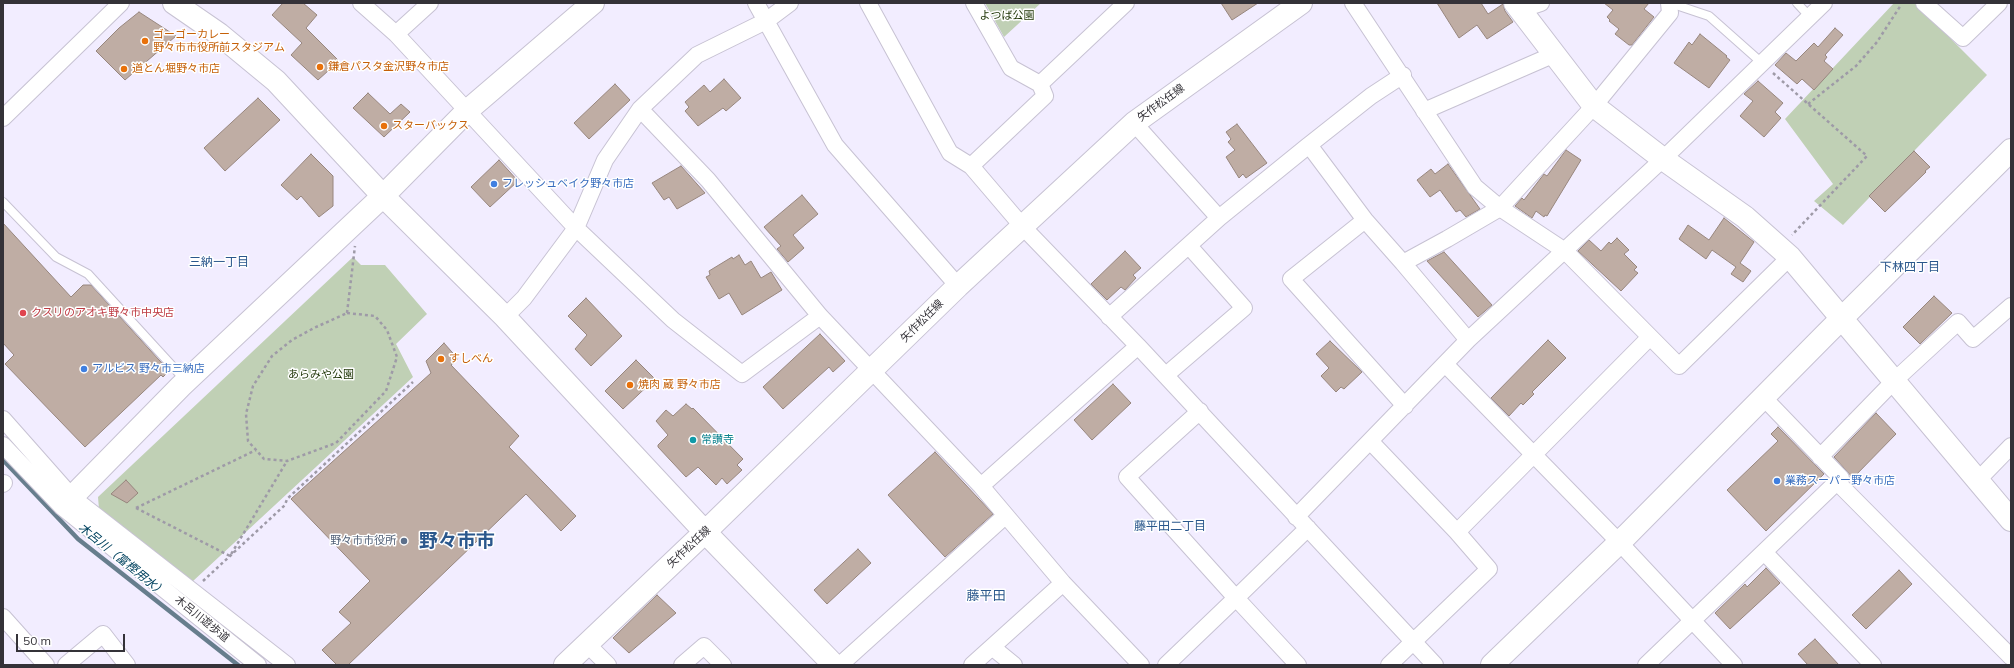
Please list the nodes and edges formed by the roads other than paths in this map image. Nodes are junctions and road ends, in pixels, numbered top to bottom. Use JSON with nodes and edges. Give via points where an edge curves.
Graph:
{"nodes":[{"id":1,"x":121,"y":3,"type":"edge"},
{"id":2,"x":174,"y":3,"type":"edge"},
{"id":3,"x":361,"y":3,"type":"edge"},
{"id":4,"x":430,"y":3,"type":"edge"},
{"id":5,"x":593,"y":3,"type":"edge"},
{"id":6,"x":756,"y":3,"type":"edge"},
{"id":7,"x":790,"y":3,"type":"edge"},
{"id":8,"x":868,"y":3,"type":"edge"},
{"id":9,"x":974,"y":3,"type":"edge"},
{"id":10,"x":1126,"y":3,"type":"edge"},
{"id":11,"x":1300,"y":3,"type":"edge"},
{"id":12,"x":1353,"y":3,"type":"edge"},
{"id":13,"x":1541,"y":3,"type":"edge"},
{"id":14,"x":1670,"y":3,"type":"edge"},
{"id":15,"x":1797,"y":3,"type":"edge"},
{"id":16,"x":1824,"y":3,"type":"edge"},
{"id":17,"x":1924,"y":3,"type":"edge"},
{"id":18,"x":1999,"y":3,"type":"edge"},
{"id":19,"x":1517,"y":6,"type":"edge"},
{"id":20,"x":1810,"y":17,"type":"junction"},
{"id":21,"x":766,"y":21,"type":"junction"},
{"id":22,"x":396,"y":34,"type":"junction"},
{"id":23,"x":1555,"y":54,"type":"junction"},
{"id":24,"x":1762,"y":63,"type":"junction"},
{"id":25,"x":1403,"y":76,"type":"junction"},
{"id":26,"x":1040,"y":84,"type":"junction"},
{"id":27,"x":1594,"y":106,"type":"junction"},
{"id":28,"x":640,"y":109,"type":"junction"},
{"id":29,"x":468,"y":110,"type":"junction"},
{"id":30,"x":1424,"y":111,"type":"junction"},
{"id":31,"x":3,"y":118,"type":"edge"},
{"id":32,"x":1134,"y":123,"type":"junction"},
{"id":33,"x":1309,"y":145,"type":"junction"},
{"id":34,"x":2011,"y":150,"type":"edge"},
{"id":35,"x":1663,"y":159,"type":"junction"},
{"id":36,"x":971,"y":166,"type":"junction"},
{"id":37,"x":383,"y":196,"type":"junction"},
{"id":38,"x":3,"y":202,"type":"edge"},
{"id":39,"x":1500,"y":208,"type":"junction"},
{"id":40,"x":1219,"y":218,"type":"junction"},
{"id":41,"x":1365,"y":220,"type":"junction"},
{"id":42,"x":1023,"y":227,"type":"junction"},
{"id":43,"x":576,"y":228,"type":"junction"},
{"id":44,"x":1189,"y":246,"type":"junction"},
{"id":45,"x":1565,"y":251,"type":"junction"},
{"id":46,"x":1785,"y":253,"type":"junction"},
{"id":47,"x":1403,"y":263,"type":"junction"},
{"id":48,"x":958,"y":286,"type":"junction"},
{"id":49,"x":2011,"y":306,"type":"edge"},
{"id":50,"x":820,"y":316,"type":"junction"},
{"id":51,"x":505,"y":317,"type":"junction"},
{"id":52,"x":1109,"y":317,"type":"junction"},
{"id":53,"x":1842,"y":318,"type":"junction"},
{"id":54,"x":1650,"y":337,"type":"junction"},
{"id":55,"x":1468,"y":340,"type":"junction"},
{"id":56,"x":1138,"y":346,"type":"junction"},
{"id":57,"x":1445,"y":364,"type":"junction"},
{"id":58,"x":872,"y":371,"type":"junction"},
{"id":59,"x":1166,"y":375,"type":"junction"},
{"id":60,"x":1895,"y":380,"type":"junction"},
{"id":61,"x":186,"y":381,"type":"junction"},
{"id":62,"x":1764,"y":398,"type":"junction"},
{"id":63,"x":1404,"y":406,"type":"junction"},
{"id":64,"x":1200,"y":410,"type":"junction"},
{"id":65,"x":3,"y":419,"type":"edge"},
{"id":66,"x":1370,"y":441,"type":"junction"},
{"id":67,"x":3,"y":445,"type":"edge"},
{"id":68,"x":2011,"y":446,"type":"edge"},
{"id":69,"x":1533,"y":455,"type":"junction"},
{"id":70,"x":1820,"y":457,"type":"junction"},
{"id":71,"x":1978,"y":480,"type":"junction"},
{"id":72,"x":1837,"y":482,"type":"junction"},
{"id":73,"x":981,"y":486,"type":"junction"},
{"id":74,"x":72,"y":497,"type":"junction"},
{"id":75,"x":1005,"y":516,"type":"junction"},
{"id":76,"x":1296,"y":517,"type":"junction"},
{"id":77,"x":2011,"y":520,"type":"edge"},
{"id":78,"x":1308,"y":528,"type":"junction"},
{"id":79,"x":705,"y":532,"type":"junction"},
{"id":80,"x":1457,"y":532,"type":"junction"},
{"id":81,"x":1619,"y":542,"type":"junction"},
{"id":82,"x":1764,"y":552,"type":"junction"},
{"id":83,"x":1063,"y":583,"type":"junction"},
{"id":84,"x":1236,"y":598,"type":"junction"},
{"id":85,"x":3,"y":617,"type":"edge"},
{"id":86,"x":1692,"y":620,"type":"junction"},
{"id":87,"x":1414,"y":642,"type":"junction"},
{"id":88,"x":587,"y":644,"type":"junction"},
{"id":89,"x":992,"y":647,"type":"junction"},
{"id":90,"x":2011,"y":657,"type":"edge"},
{"id":91,"x":2011,"y":662,"type":"edge"},
{"id":92,"x":46,"y":665,"type":"edge"},
{"id":93,"x":66,"y":665,"type":"edge"},
{"id":94,"x":127,"y":665,"type":"edge"},
{"id":95,"x":258,"y":665,"type":"edge"},
{"id":96,"x":287,"y":665,"type":"edge"},
{"id":97,"x":565,"y":665,"type":"edge"},
{"id":98,"x":608,"y":665,"type":"edge"},
{"id":99,"x":682,"y":665,"type":"edge"},
{"id":100,"x":723,"y":665,"type":"edge"},
{"id":101,"x":834,"y":665,"type":"edge"},
{"id":102,"x":840,"y":665,"type":"edge"},
{"id":103,"x":972,"y":665,"type":"edge"},
{"id":104,"x":1014,"y":665,"type":"edge"},
{"id":105,"x":1141,"y":665,"type":"edge"},
{"id":106,"x":1166,"y":665,"type":"edge"},
{"id":107,"x":1298,"y":665,"type":"edge"},
{"id":108,"x":1389,"y":665,"type":"edge"},
{"id":109,"x":1435,"y":665,"type":"edge"},
{"id":110,"x":1492,"y":665,"type":"edge"},
{"id":111,"x":1646,"y":665,"type":"edge"},
{"id":112,"x":1734,"y":665,"type":"edge"},
{"id":113,"x":1873,"y":665,"type":"edge"},
{"id":114,"x":2008,"y":665,"type":"edge"}],
"edges":[{"from":1,"to":31,"type":"street"},
{"from":2,"to":37,"type":"street","via":[[219,34],[276,81]]},
{"from":3,"to":22,"type":"street"},
{"from":4,"to":22,"type":"street"},
{"from":5,"to":29,"type":"street"},
{"from":6,"to":21,"type":"street"},
{"from":7,"to":21,"type":"street"},
{"from":8,"to":36,"type":"street","via":[[950,153]]},
{"from":9,"to":26,"type":"street","via":[[1011,68]]},
{"from":10,"to":26,"type":"street"},
{"from":11,"to":32,"type":"street","name":"矢作松任線"},
{"from":12,"to":25,"type":"street"},
{"from":13,"to":19,"type":"street"},
{"from":14,"to":24,"type":"lane","via":[[1709,16]]},
{"from":14,"to":27,"type":"street","via":[[1670,13]]},
{"from":15,"to":20,"type":"lane"},
{"from":16,"to":20,"type":"street"},
{"from":17,"to":18,"type":"street","via":[[1963,38]]},
{"from":19,"to":23,"type":"street"},
{"from":20,"to":24,"type":"street"},
{"from":21,"to":28,"type":"street","via":[[697,55]]},
{"from":21,"to":48,"type":"street","via":[[835,145]]},
{"from":22,"to":29,"type":"street"},
{"from":23,"to":27,"type":"street"},
{"from":23,"to":30,"type":"street"},
{"from":24,"to":35,"type":"street"},
{"from":25,"to":30,"type":"street"},
{"from":25,"to":33,"type":"street","via":[[1371,96]]},
{"from":26,"to":36,"type":"street","via":[[1045,96]]},
{"from":27,"to":35,"type":"street"},
{"from":27,"to":39,"type":"street"},
{"from":28,"to":43,"type":"street","via":[[605,160]]},
{"from":28,"to":50,"type":"street","via":[[708,180]]},
{"from":29,"to":37,"type":"street"},
{"from":29,"to":43,"type":"street"},
{"from":30,"to":39,"type":"street","via":[[1475,187]]},
{"from":32,"to":40,"type":"street"},
{"from":32,"to":42,"type":"street","name":"矢作松任線"},
{"from":33,"to":40,"type":"street"},
{"from":33,"to":41,"type":"street"},
{"from":34,"to":53,"type":"street"},
{"from":35,"to":45,"type":"street"},
{"from":35,"to":46,"type":"street","via":[[1745,217]]},
{"from":36,"to":42,"type":"street"},
{"from":37,"to":51,"type":"street"},
{"from":37,"to":61,"type":"street"},
{"from":38,"to":61,"type":"lane","via":[[56,257],[88,274]]},
{"from":39,"to":45,"type":"street"},
{"from":39,"to":47,"type":"street"},
{"from":40,"to":44,"type":"street"},
{"from":41,"to":47,"type":"street"},
{"from":41,"to":63,"type":"street","via":[[1291,279]]},
{"from":42,"to":48,"type":"street","name":"矢作松任線"},
{"from":42,"to":52,"type":"street"},
{"from":43,"to":50,"type":"street","via":[[673,320],[742,374]]},
{"from":43,"to":51,"type":"street","via":[[524,298]]},
{"from":44,"to":52,"type":"street"},
{"from":44,"to":59,"type":"street","via":[[1244,308]]},
{"from":45,"to":54,"type":"street"},
{"from":45,"to":55,"type":"street"},
{"from":46,"to":53,"type":"street"},
{"from":46,"to":54,"type":"street","via":[[1679,366]]},
{"from":47,"to":55,"type":"street"},
{"from":48,"to":58,"type":"street","name":"矢作松任線"},
{"from":49,"to":60,"type":"street","via":[[1973,339],[1958,322]]},
{"from":50,"to":58,"type":"street"},
{"from":51,"to":79,"type":"street"},
{"from":52,"to":56,"type":"street"},
{"from":53,"to":60,"type":"street"},
{"from":53,"to":62,"type":"street"},
{"from":54,"to":69,"type":"street"},
{"from":55,"to":57,"type":"street"},
{"from":56,"to":59,"type":"street"},
{"from":56,"to":73,"type":"street"},
{"from":57,"to":63,"type":"street"},
{"from":57,"to":69,"type":"street"},
{"from":58,"to":73,"type":"street"},
{"from":58,"to":79,"type":"street","name":"矢作松任線"},
{"from":59,"to":64,"type":"street"},
{"from":60,"to":70,"type":"street"},
{"from":60,"to":71,"type":"street"},
{"from":61,"to":74,"type":"street"},
{"from":62,"to":70,"type":"street"},
{"from":62,"to":81,"type":"street"},
{"from":63,"to":66,"type":"street"},
{"from":64,"to":76,"type":"street"},
{"from":64,"to":84,"type":"street","via":[[1127,477]]},
{"from":65,"to":74,"type":"street"},
{"from":66,"to":76,"type":"street"},
{"from":66,"to":80,"type":"street"},
{"from":67,"to":95,"type":"street","name":"木呂川遊歩道","via":[[62,507]]},
{"from":68,"to":71,"type":"street"},
{"from":69,"to":80,"type":"street"},
{"from":69,"to":81,"type":"street"},
{"from":70,"to":72,"type":"street","via":[[1841,478]]},
{"from":71,"to":77,"type":"street"},
{"from":72,"to":82,"type":"street"},
{"from":72,"to":90,"type":"street"},
{"from":73,"to":75,"type":"street"},
{"from":74,"to":96,"type":"street"},
{"from":75,"to":83,"type":"street"},
{"from":75,"to":102,"type":"street"},
{"from":76,"to":78,"type":"street"},
{"from":78,"to":84,"type":"street"},
{"from":78,"to":87,"type":"street"},
{"from":79,"to":88,"type":"street","name":"矢作松任線"},
{"from":79,"to":101,"type":"street"},
{"from":80,"to":87,"type":"street","via":[[1488,569]]},
{"from":81,"to":86,"type":"street"},
{"from":81,"to":110,"type":"street"},
{"from":82,"to":86,"type":"street"},
{"from":82,"to":113,"type":"street"},
{"from":83,"to":89,"type":"street"},
{"from":83,"to":105,"type":"street"},
{"from":84,"to":106,"type":"street"},
{"from":84,"to":107,"type":"street"},
{"from":85,"to":92,"type":"street"},
{"from":86,"to":111,"type":"street"},
{"from":86,"to":112,"type":"street"},
{"from":87,"to":108,"type":"street"},
{"from":87,"to":109,"type":"street"},
{"from":88,"to":97,"type":"street","name":"矢作松任線"},
{"from":88,"to":98,"type":"street"},
{"from":89,"to":103,"type":"street"},
{"from":89,"to":104,"type":"street"},
{"from":91,"to":114,"type":"street"},
{"from":93,"to":94,"type":"street","via":[[103,634]]},
{"from":99,"to":100,"type":"street","via":[[704,646]]}]}
